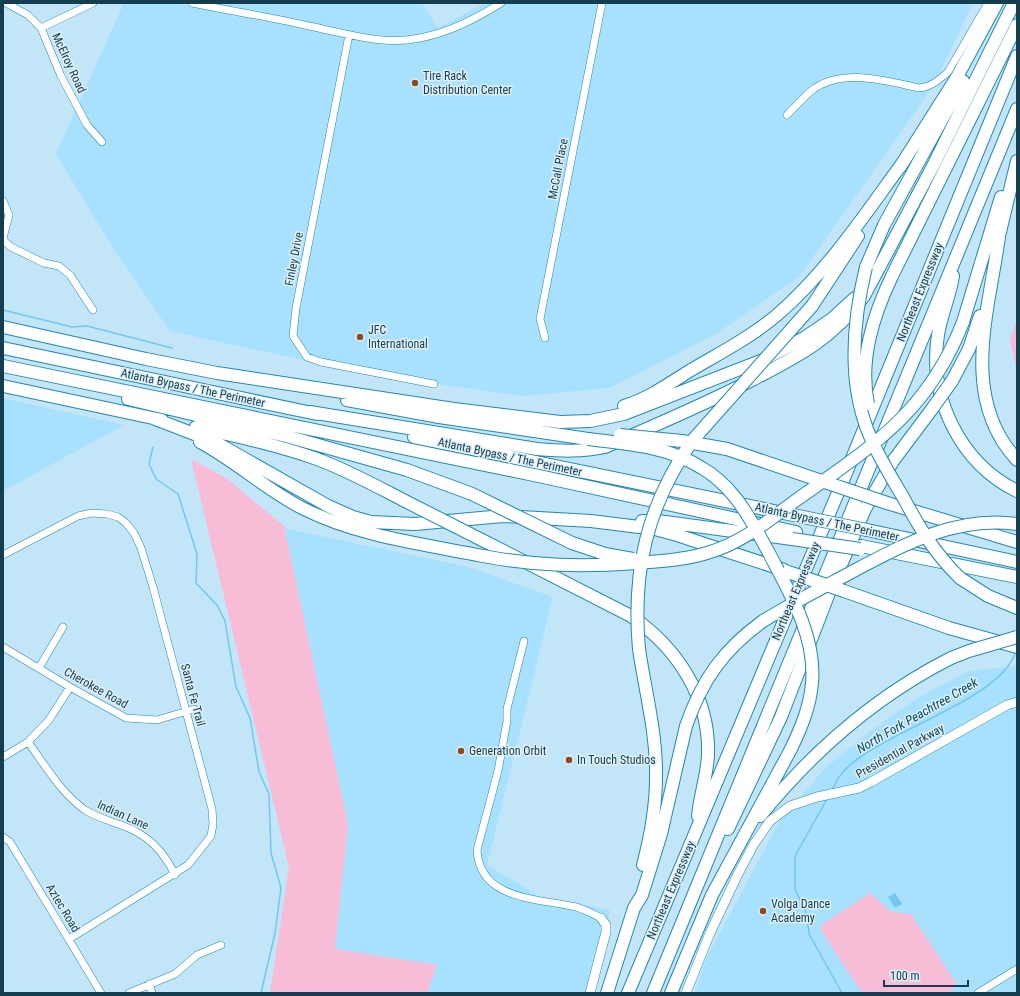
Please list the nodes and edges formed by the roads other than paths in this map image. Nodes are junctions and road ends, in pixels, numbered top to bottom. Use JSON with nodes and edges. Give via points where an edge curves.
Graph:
{"nodes":[{"id":1,"x":6,"y":3,"type":"edge"},
{"id":2,"x":93,"y":3,"type":"edge"},
{"id":3,"x":192,"y":3,"type":"edge"},
{"id":4,"x":500,"y":3,"type":"edge"},
{"id":5,"x":602,"y":3,"type":"edge"},
{"id":6,"x":988,"y":3,"type":"edge"},
{"id":7,"x":997,"y":3,"type":"edge"},
{"id":8,"x":1001,"y":3,"type":"edge"},
{"id":9,"x":1014,"y":3,"type":"edge"},
{"id":10,"x":1017,"y":25,"type":"edge"},
{"id":11,"x":41,"y":28,"type":"junction"},
{"id":12,"x":349,"y":34,"type":"junction"},
{"id":13,"x":1017,"y":56,"type":"edge"},
{"id":14,"x":1017,"y":109,"type":"edge"},
{"id":15,"x":787,"y":115,"type":"dead end"},
{"id":16,"x":102,"y":142,"type":"dead end"},
{"id":17,"x":1017,"y":155,"type":"edge"},
{"id":18,"x":904,"y":161,"type":"junction"},
{"id":19,"x":1017,"y":161,"type":"edge"},
{"id":20,"x":3,"y":201,"type":"edge"},
{"id":21,"x":1000,"y":229,"type":"junction"},
{"id":22,"x":3,"y":239,"type":"edge"},
{"id":23,"x":954,"y":260,"type":"junction"},
{"id":24,"x":873,"y":278,"type":"junction"},
{"id":25,"x":93,"y":310,"type":"dead end"},
{"id":26,"x":3,"y":327,"type":"edge"},
{"id":27,"x":3,"y":331,"type":"edge"},
{"id":28,"x":545,"y":338,"type":"dead end"},
{"id":29,"x":77,"y":343,"type":"junction"},
{"id":30,"x":3,"y":348,"type":"edge"},
{"id":31,"x":3,"y":366,"type":"edge"},
{"id":32,"x":217,"y":373,"type":"junction"},
{"id":33,"x":48,"y":375,"type":"junction"},
{"id":34,"x":434,"y":384,"type":"dead end"},
{"id":35,"x":3,"y":386,"type":"edge"},
{"id":36,"x":124,"y":412,"type":"junction"},
{"id":37,"x":310,"y":412,"type":"junction"},
{"id":38,"x":529,"y":418,"type":"junction"},
{"id":39,"x":155,"y":419,"type":"junction"},
{"id":40,"x":590,"y":436,"type":"junction"},
{"id":41,"x":1017,"y":460,"type":"edge"},
{"id":42,"x":1017,"y":491,"type":"edge"},
{"id":43,"x":904,"y":499,"type":"junction"},
{"id":44,"x":591,"y":521,"type":"junction"},
{"id":45,"x":1017,"y":524,"type":"edge"},
{"id":46,"x":794,"y":535,"type":"junction"},
{"id":47,"x":1017,"y":542,"type":"edge"},
{"id":48,"x":3,"y":555,"type":"edge"},
{"id":49,"x":652,"y":562,"type":"junction"},
{"id":50,"x":1017,"y":562,"type":"edge"},
{"id":51,"x":1017,"y":577,"type":"edge"},
{"id":52,"x":1017,"y":608,"type":"edge"},
{"id":53,"x":63,"y":627,"type":"dead end"},
{"id":54,"x":1017,"y":637,"type":"edge"},
{"id":55,"x":524,"y":641,"type":"dead end"},
{"id":56,"x":3,"y":647,"type":"edge"},
{"id":57,"x":1017,"y":647,"type":"edge"},
{"id":58,"x":39,"y":668,"type":"junction"},
{"id":59,"x":70,"y":688,"type":"junction"},
{"id":60,"x":1017,"y":702,"type":"edge"},
{"id":61,"x":194,"y":709,"type":"dead end"},
{"id":62,"x":186,"y":712,"type":"junction"},
{"id":63,"x":28,"y":742,"type":"junction"},
{"id":64,"x":3,"y":757,"type":"edge"},
{"id":65,"x":697,"y":828,"type":"junction"},
{"id":66,"x":748,"y":831,"type":"junction"},
{"id":67,"x":3,"y":837,"type":"edge"},
{"id":68,"x":708,"y":856,"type":"junction"},
{"id":69,"x":175,"y":875,"type":"junction"},
{"id":70,"x":634,"y":908,"type":"junction"},
{"id":71,"x":601,"y":918,"type":"joint"},
{"id":72,"x":69,"y":940,"type":"junction"},
{"id":73,"x":221,"y":944,"type":"dead end"},
{"id":74,"x":1017,"y":969,"type":"edge"},
{"id":75,"x":149,"y":984,"type":"junction"},
{"id":76,"x":101,"y":993,"type":"edge"},
{"id":77,"x":129,"y":993,"type":"edge"},
{"id":78,"x":152,"y":993,"type":"edge"},
{"id":79,"x":590,"y":993,"type":"edge"},
{"id":80,"x":608,"y":993,"type":"edge"},
{"id":81,"x":628,"y":993,"type":"edge"},
{"id":82,"x":653,"y":993,"type":"edge"},
{"id":83,"x":671,"y":993,"type":"edge"},
{"id":84,"x":686,"y":993,"type":"edge"},
{"id":85,"x":978,"y":993,"type":"edge"}],
"edges":[{"from":1,"to":11,"type":"street","name":"McElroy Road","via":[[28,15]]},
{"from":2,"to":11,"type":"street"},
{"from":3,"to":12,"type":"street"},
{"from":4,"to":12,"type":"street","via":[[467,23],[419,38],[378,39]]},
{"from":5,"to":28,"type":"street","name":"McCall Place","via":[[540,319]]},
{"from":6,"to":15,"type":"street","via":[[948,72],[926,87],[919,88],[870,78],[842,79],[812,90]]},
{"from":7,"to":18,"type":"highway","via":[[957,77]]},
{"from":8,"to":43,"type":"highway","bridge":true,"via":[[884,225],[866,267],[855,326],[856,381],[867,430]]},
{"from":9,"to":24,"type":"highway","via":[[933,166]]},
{"from":10,"to":43,"type":"highway","bridge":true,"via":[[892,276],[871,330],[865,373],[866,396],[876,436]]},
{"from":11,"to":16,"type":"street","name":"McElroy Road","via":[[60,76],[88,125]]},
{"from":12,"to":34,"type":"street","name":"Finley Drive","via":[[296,308],[293,336],[307,357],[321,362]]},
{"from":13,"to":65,"type":"highway","name":"Northeast Expressway"},
{"from":14,"to":23,"type":"highway","name":"Northeast Expressway"},
{"from":17,"to":49,"type":"highway","bridge":true,"via":[[992,224],[963,322],[946,362],[907,414],[872,446],[735,542],[694,557]]},
{"from":18,"to":38,"type":"highway","via":[[822,271],[804,291],[734,346],[627,406],[593,415]]},
{"from":18,"to":70,"type":"highway","bridge":true,"via":[[842,263],[812,306],[692,442],[680,459],[662,491],[649,525],[640,560],[636,613],[656,775],[651,836],[634,896]]},
{"from":19,"to":21,"type":"highway"},
{"from":20,"to":22,"type":"street","via":[[9,215]]},
{"from":21,"to":41,"type":"highway","via":[[985,323],[982,377],[993,423],[1010,453]]},
{"from":21,"to":68,"type":"highway","bridge":true,"via":[[977,327],[969,349],[952,380],[892,461],[865,509],[781,717],[727,831]]},
{"from":22,"to":25,"type":"street","via":[[11,247],[44,263],[59,266],[70,275]]},
{"from":23,"to":42,"type":"highway","via":[[951,292],[938,334],[936,357],[946,412],[956,432],[984,469]]},
{"from":23,"to":68,"type":"highway","name":"Northeast Expressway"},
{"from":24,"to":37,"type":"highway","via":[[852,313],[804,353],[721,396],[605,447],[573,452],[537,449]]},
{"from":24,"to":38,"type":"highway","via":[[857,297],[832,319],[804,338],[763,360],[612,417],[560,422]]},
{"from":26,"to":29,"type":"highway"},
{"from":27,"to":29,"type":"highway"},
{"from":29,"to":32,"type":"highway"},
{"from":30,"to":37,"type":"highway","name":"Atlanta Bypass / The Perimeter"},
{"from":31,"to":33,"type":"highway","name":"Atlanta Bypass / The Perimeter"},
{"from":32,"to":38,"type":"highway"},
{"from":32,"to":40,"type":"highway","via":[[296,391],[439,417]]},
{"from":33,"to":46,"type":"highway","name":"Atlanta Bypass / The Perimeter","via":[[541,477]]},
{"from":33,"to":49,"type":"highway","bridge":true,"via":[[131,400],[286,436],[414,472],[472,494],[572,543],[605,554]]},
{"from":35,"to":36,"type":"highway"},
{"from":36,"to":39,"type":"highway"},
{"from":36,"to":49,"type":"highway","bridge":true,"via":[[207,446],[272,490],[320,517],[368,533],[517,563],[603,566]]},
{"from":37,"to":50,"type":"highway","name":"Atlanta Bypass / The Perimeter","bridge":true,"via":[[437,442]]},
{"from":39,"to":44,"type":"highway","via":[[216,442],[328,506],[371,522],[415,524],[503,516]]},
{"from":39,"to":65,"type":"highway","bridge":true,"via":[[269,444],[351,473],[631,616],[648,628],[676,658],[688,676],[700,703],[707,735],[708,755]]},
{"from":40,"to":47,"type":"highway","bridge":true,"via":[[682,441],[727,449],[887,503]]},
{"from":40,"to":66,"type":"highway","bridge":true,"via":[[650,447],[686,460],[718,480],[745,511],[801,617],[807,639],[812,683],[802,725]]},
{"from":43,"to":52,"type":"highway","bridge":true,"via":[[927,540],[947,566],[978,591]]},
{"from":44,"to":46,"type":"highway","via":[[658,521]]},
{"from":44,"to":57,"type":"highway","bridge":true,"via":[[655,529],[677,535],[942,626]]},
{"from":45,"to":70,"type":"highway","bridge":true,"via":[[977,523],[952,527],[917,539],[763,621],[725,653],[693,704],[661,834],[642,895]]},
{"from":46,"to":51,"type":"highway","name":"Atlanta Bypass / The Perimeter"},
{"from":48,"to":62,"type":"street","name":"Santa Fe Trail","via":[[78,516],[92,513],[107,514],[126,523],[141,548]]},
{"from":53,"to":58,"type":"street"},
{"from":54,"to":66,"type":"highway","bridge":true,"via":[[951,658],[912,679],[870,708],[828,742],[792,777]]},
{"from":55,"to":71,"type":"street","via":[[507,709],[498,771],[477,850],[478,860],[488,880],[503,890],[523,897],[577,907]]},
{"from":56,"to":58,"type":"street","name":"Cherokee Road"},
{"from":58,"to":59,"type":"street","name":"Cherokee Road"},
{"from":59,"to":62,"type":"street","name":"Cherokee Road","via":[[126,718],[157,720]]},
{"from":59,"to":63,"type":"street","via":[[49,720]]},
{"from":60,"to":84,"type":"street","name":"Presidential Parkway","via":[[1007,705],[871,782],[790,806],[770,821],[738,874],[710,933]]},
{"from":61,"to":62,"type":"street","name":"Cherokee Road"},
{"from":62,"to":69,"type":"street","name":"Santa Fe Trail","via":[[212,809],[213,824],[211,836],[204,847]]},
{"from":63,"to":64,"type":"street"},
{"from":63,"to":69,"type":"street","name":"Indian Lane","via":[[57,781],[83,808],[94,816],[142,834],[160,850]]},
{"from":65,"to":81,"type":"highway","name":"Northeast Expressway"},
{"from":66,"to":83,"type":"highway","via":[[712,896]]},
{"from":67,"to":72,"type":"street","name":"Aztec Road","via":[[10,842]]},
{"from":68,"to":82,"type":"highway","name":"Northeast Expressway"},
{"from":69,"to":72,"type":"street","name":"Santa Fe Trail"},
{"from":70,"to":80,"type":"highway"},
{"from":71,"to":79,"type":"street","via":[[606,925],[606,932]]},
{"from":72,"to":76,"type":"street","name":"Aztec Road"},
{"from":73,"to":75,"type":"street","via":[[197,955],[175,974]]},
{"from":74,"to":85,"type":"street"},
{"from":75,"to":77,"type":"street"},
{"from":75,"to":78,"type":"street"}]}
